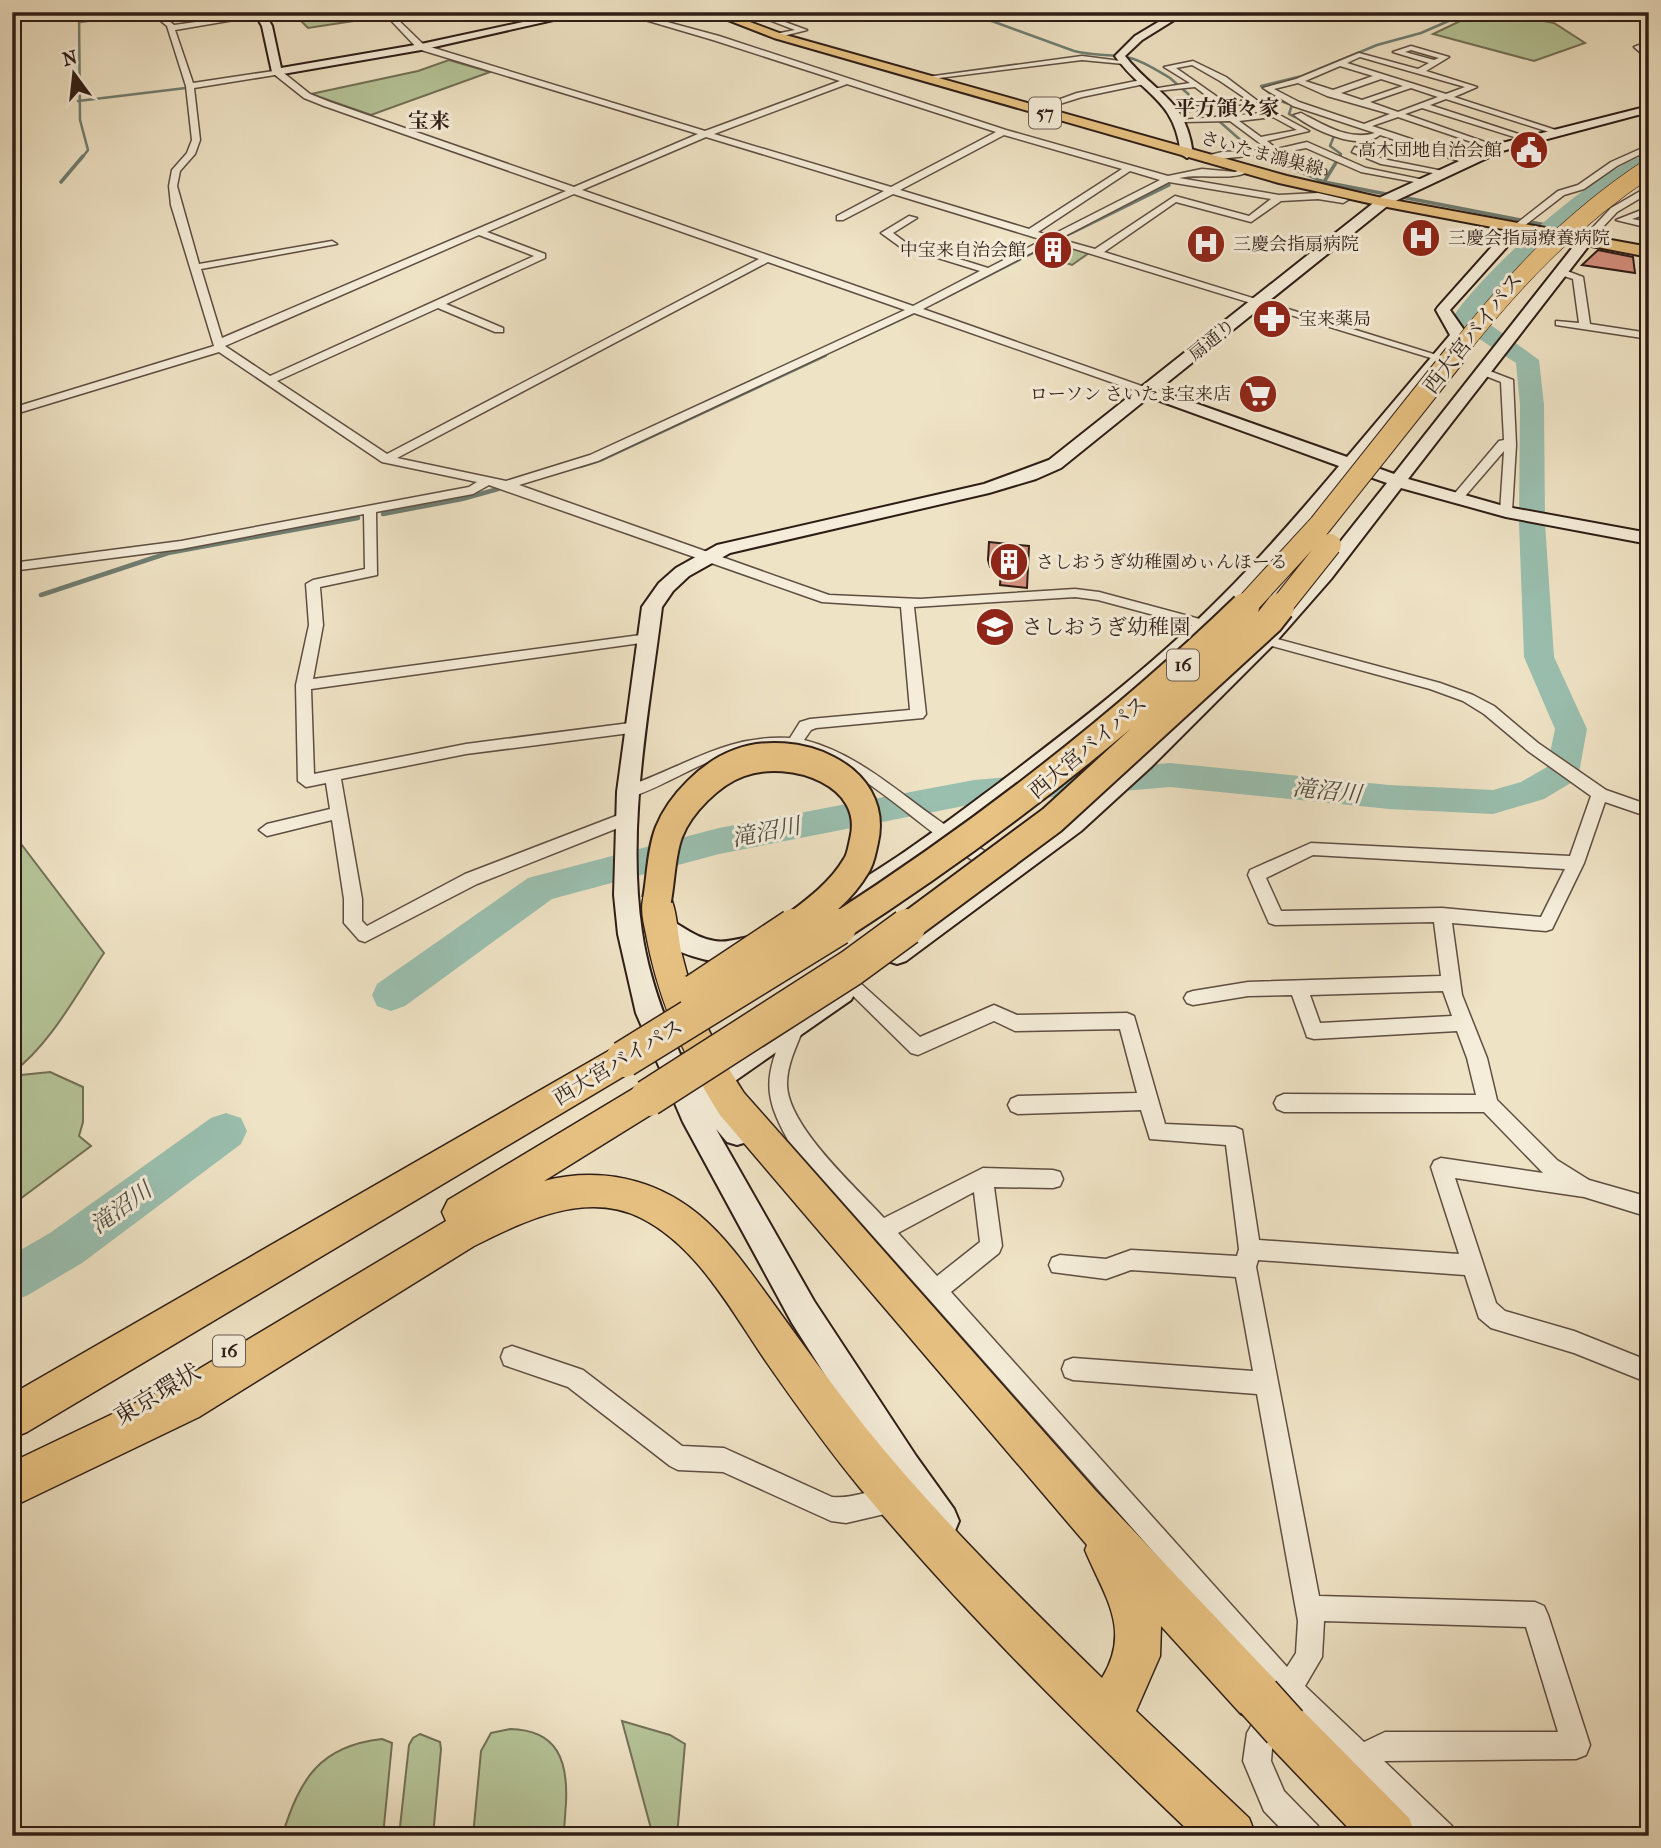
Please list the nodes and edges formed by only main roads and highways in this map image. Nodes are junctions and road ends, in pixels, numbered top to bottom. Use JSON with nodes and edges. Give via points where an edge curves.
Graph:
{"nodes":[{"id":1,"x":712,"y":12,"type":"edge"},
{"id":2,"x":1649,"y":168,"type":"edge"},
{"id":3,"x":1649,"y":179,"type":"edge"},
{"id":4,"x":1646,"y":251,"type":"edge"},
{"id":5,"x":619,"y":1054,"type":"junction"},
{"id":6,"x":453,"y":1227,"type":"junction"},
{"id":7,"x":12,"y":1417,"type":"edge"},
{"id":8,"x":12,"y":1483,"type":"edge"},
{"id":9,"x":1081,"y":1506,"type":"junction"},
{"id":10,"x":1106,"y":1715,"type":"junction"},
{"id":11,"x":1231,"y":1836,"type":"edge"},
{"id":12,"x":1391,"y":1836,"type":"edge"}],
"edges":[{"from":1,"to":4,"type":"main road","name":"さいたま鴻巣線","number":"57","via":[[778,36],[1244,170],[1382,202]]},
{"from":2,"to":5,"type":"highway","name":"西大宮バイパス","number":"16","bridge":true,"via":[[1578,216],[1529,263],[1307,542],[1247,606],[1124,720],[1030,796],[819,942]]},
{"from":3,"to":6,"type":"highway","name":"西大宮バイパス","number":"16","bridge":true,"via":[[1588,225],[1542,273],[1480,346],[1269,621],[1052,820],[851,968]]},
{"from":5,"to":7,"type":"highway","name":"西大宮バイパス","number":"16","via":[[488,1140]]},
{"from":5,"to":9,"type":"highway","bridge":true,"via":[[796,925],[843,884],[858,864],[870,829],[865,802],[842,776],[800,759],[764,757],[725,766],[704,780],[674,816],[648,906],[669,972],[684,1016],[716,1081],[759,1136],[871,1243]]},
{"from":6,"to":8,"type":"highway","via":[[184,1402]]},
{"from":6,"to":10,"type":"highway","via":[[571,1191],[599,1189],[649,1201],[673,1215],[715,1256],[899,1500]]},
{"from":9,"to":10,"type":"highway","via":[[1120,1573],[1140,1645],[1129,1678]]},
{"from":9,"to":12,"type":"highway","via":[[1278,1704]]},
{"from":10,"to":11,"type":"highway"}]}
